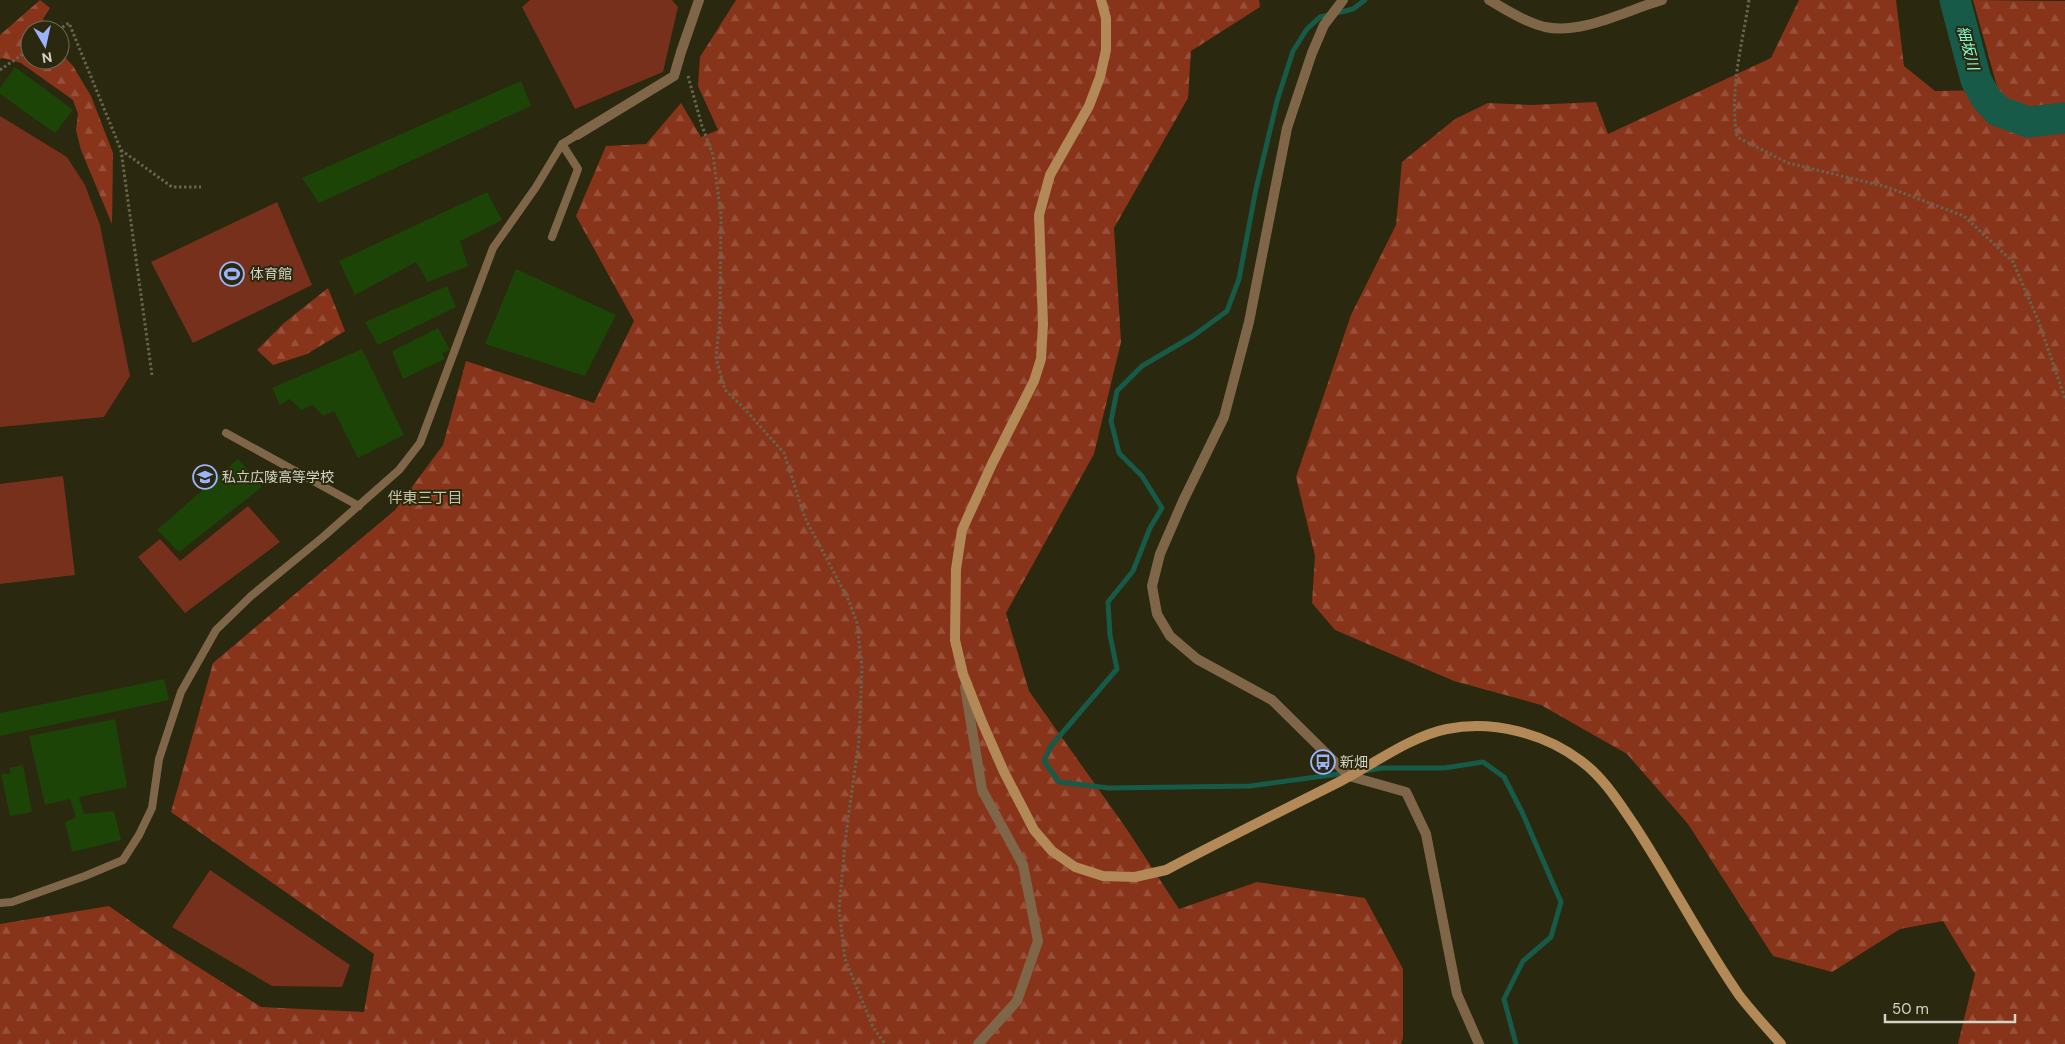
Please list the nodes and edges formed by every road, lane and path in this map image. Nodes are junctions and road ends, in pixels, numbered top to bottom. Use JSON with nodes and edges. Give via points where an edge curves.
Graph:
{"nodes":[{"id":1,"x":699,"y":0,"type":"edge"},
{"id":2,"x":1101,"y":0,"type":"edge"},
{"id":3,"x":1343,"y":0,"type":"edge"},
{"id":4,"x":1489,"y":0,"type":"edge"},
{"id":5,"x":1662,"y":0,"type":"edge"},
{"id":6,"x":1749,"y":0,"type":"edge"},
{"id":7,"x":70,"y":25,"type":"edge"},
{"id":8,"x":681,"y":52,"type":"junction"},
{"id":9,"x":20,"y":56,"type":"edge"},
{"id":10,"x":0,"y":70,"type":"edge"},
{"id":11,"x":577,"y":135,"type":"joint"},
{"id":12,"x":562,"y":144,"type":"junction"},
{"id":13,"x":121,"y":150,"type":"junction"},
{"id":14,"x":201,"y":187,"type":"dead end"},
{"id":15,"x":552,"y":237,"type":"dead end"},
{"id":16,"x":152,"y":375,"type":"dead end"},
{"id":17,"x":2065,"y":398,"type":"edge"},
{"id":18,"x":226,"y":433,"type":"dead end"},
{"id":19,"x":359,"y":506,"type":"junction"},
{"id":20,"x":963,"y":674,"type":"junction"},
{"id":21,"x":1350,"y":776,"type":"junction"},
{"id":22,"x":0,"y":903,"type":"edge"},
{"id":23,"x":885,"y":1044,"type":"edge"},
{"id":24,"x":978,"y":1044,"type":"edge"},
{"id":25,"x":1479,"y":1044,"type":"edge"},
{"id":26,"x":1781,"y":1044,"type":"edge"}],
"edges":[{"from":1,"to":8,"type":"street"},
{"from":2,"to":20,"type":"street","via":[[1106,18],[1106,42],[1100,77],[1089,106],[1050,174],[1039,215],[1041,359],[1034,381],[962,530],[954,602],[955,640]]},
{"from":3,"to":21,"type":"street","via":[[1324,24],[1287,128],[1249,322],[1224,416],[1160,554],[1152,586],[1157,614],[1170,636],[1197,659],[1272,700]]},
{"from":4,"to":5,"type":"street","via":[[1530,22],[1547,27],[1565,27],[1596,22]]},
{"from":6,"to":17,"type":"path","via":[[1735,77],[1733,116],[1737,137],[1788,163],[1887,187],[1964,216],[2013,262],[2038,320]]},
{"from":7,"to":13,"type":"path"},
{"from":8,"to":11,"type":"street","via":[[674,76]]},
{"from":8,"to":23,"type":"path","via":[[713,155],[721,215],[720,317],[716,358],[725,390],[784,453],[805,518],[850,601],[857,623],[862,668],[859,740],[839,910],[845,959],[872,1027]]},
{"from":9,"to":10,"type":"path"},
{"from":11,"to":12,"type":"lane"},
{"from":12,"to":15,"type":"lane","via":[[578,169]]},
{"from":12,"to":19,"type":"lane","via":[[493,248],[420,443],[399,470]]},
{"from":13,"to":14,"type":"path","via":[[172,186]]},
{"from":13,"to":16,"type":"path"},
{"from":18,"to":19,"type":"lane"},
{"from":19,"to":22,"type":"lane","via":[[251,596],[216,630],[181,692],[159,759],[152,808],[123,860],[12,902]]},
{"from":20,"to":21,"type":"street","via":[[1004,772],[1034,830],[1052,851],[1074,867],[1102,876],[1135,877],[1166,870]]},
{"from":20,"to":24,"type":"street","via":[[982,790],[1023,865],[1038,941],[1017,1001]]},
{"from":21,"to":25,"type":"street","via":[[1406,792],[1426,834],[1458,994]]},
{"from":21,"to":26,"type":"street","via":[[1413,742],[1446,729],[1478,726],[1515,730],[1550,743],[1581,761],[1604,783],[1634,824],[1726,975]]}]}
